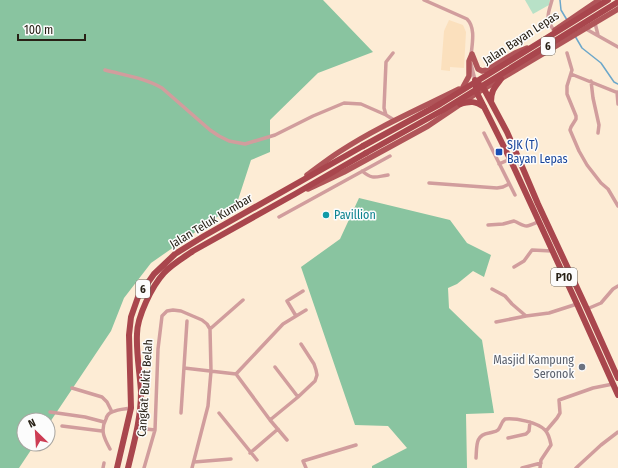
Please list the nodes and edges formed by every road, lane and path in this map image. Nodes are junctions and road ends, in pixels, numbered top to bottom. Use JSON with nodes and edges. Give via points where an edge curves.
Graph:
{"nodes":[{"id":1,"x":424,"y":0,"type":"edge"},
{"id":2,"x":552,"y":0,"type":"edge"},
{"id":3,"x":599,"y":0,"type":"edge"},
{"id":4,"x":608,"y":0,"type":"edge"},
{"id":5,"x":618,"y":2,"type":"edge"},
{"id":6,"x":617,"y":10,"type":"edge"},
{"id":7,"x":607,"y":16,"type":"junction"},
{"id":8,"x":595,"y":23,"type":"junction"},
{"id":9,"x":586,"y":28,"type":"junction"},
{"id":10,"x":554,"y":31,"type":"junction"},
{"id":11,"x":598,"y":35,"type":"junction"},
{"id":12,"x":618,"y":47,"type":"edge"},
{"id":13,"x":527,"y":48,"type":"junction"},
{"id":14,"x":393,"y":53,"type":"dead end"},
{"id":15,"x":567,"y":53,"type":"dead end"},
{"id":16,"x":472,"y":54,"type":"junction"},
{"id":17,"x":105,"y":70,"type":"dead end"},
{"id":18,"x":571,"y":74,"type":"junction"},
{"id":19,"x":501,"y":79,"type":"junction"},
{"id":20,"x":591,"y":81,"type":"junction"},
{"id":21,"x":475,"y":82,"type":"junction"},
{"id":22,"x":463,"y":87,"type":"junction"},
{"id":23,"x":480,"y":91,"type":"junction"},
{"id":24,"x":618,"y":92,"type":"edge"},
{"id":25,"x":460,"y":104,"type":"junction"},
{"id":26,"x":491,"y":104,"type":"junction"},
{"id":27,"x":618,"y":104,"type":"edge"},
{"id":28,"x":425,"y":106,"type":"junction"},
{"id":29,"x":484,"y":107,"type":"junction"},
{"id":30,"x":386,"y":115,"type":"junction"},
{"id":31,"x":394,"y":120,"type":"junction"},
{"id":32,"x":437,"y":120,"type":"junction"},
{"id":33,"x":598,"y":132,"type":"dead end"},
{"id":34,"x":484,"y":133,"type":"dead end"},
{"id":35,"x":390,"y":156,"type":"dead end"},
{"id":36,"x":510,"y":159,"type":"junction"},
{"id":37,"x":499,"y":164,"type":"junction"},
{"id":38,"x":362,"y":171,"type":"junction"},
{"id":39,"x":344,"y":172,"type":"junction"},
{"id":40,"x":388,"y":175,"type":"dead end"},
{"id":41,"x":348,"y":179,"type":"junction"},
{"id":42,"x":429,"y":183,"type":"dead end"},
{"id":43,"x":509,"y":184,"type":"junction"},
{"id":44,"x":292,"y":186,"type":"junction"},
{"id":45,"x":295,"y":194,"type":"junction"},
{"id":46,"x":515,"y":195,"type":"dead end"},
{"id":47,"x":618,"y":206,"type":"edge"},
{"id":48,"x":279,"y":217,"type":"dead end"},
{"id":49,"x":538,"y":222,"type":"junction"},
{"id":50,"x":488,"y":225,"type":"dead end"},
{"id":51,"x":552,"y":251,"type":"junction"},
{"id":52,"x":514,"y":267,"type":"dead end"},
{"id":53,"x":618,"y":286,"type":"edge"},
{"id":54,"x":492,"y":289,"type":"dead end"},
{"id":55,"x":303,"y":291,"type":"dead end"},
{"id":56,"x":243,"y":300,"type":"dead end"},
{"id":57,"x":577,"y":304,"type":"junction"},
{"id":58,"x":587,"y":309,"type":"junction"},
{"id":59,"x":306,"y":310,"type":"dead end"},
{"id":60,"x":296,"y":316,"type":"junction"},
{"id":61,"x":526,"y":316,"type":"junction"},
{"id":62,"x":187,"y":322,"type":"dead end"},
{"id":63,"x":496,"y":322,"type":"dead end"},
{"id":64,"x":210,"y":329,"type":"junction"},
{"id":65,"x":301,"y":344,"type":"dead end"},
{"id":66,"x":275,"y":367,"type":"dead end"},
{"id":67,"x":184,"y":368,"type":"junction"},
{"id":68,"x":616,"y":369,"type":"edge"},
{"id":69,"x":211,"y":371,"type":"junction"},
{"id":70,"x":236,"y":374,"type":"junction"},
{"id":71,"x":618,"y":378,"type":"edge"},
{"id":72,"x":613,"y":384,"type":"junction"},
{"id":73,"x":72,"y":388,"type":"dead end"},
{"id":74,"x":618,"y":395,"type":"edge"},
{"id":75,"x":298,"y":397,"type":"junction"},
{"id":76,"x":131,"y":408,"type":"junction"},
{"id":77,"x":112,"y":412,"type":"junction"},
{"id":78,"x":56,"y":413,"type":"edge"},
{"id":79,"x":181,"y":413,"type":"dead end"},
{"id":80,"x":219,"y":413,"type":"dead end"},
{"id":81,"x":270,"y":420,"type":"junction"},
{"id":82,"x":104,"y":422,"type":"junction"},
{"id":83,"x":530,"y":422,"type":"junction"},
{"id":84,"x":62,"y":426,"type":"dead end"},
{"id":85,"x":137,"y":428,"type":"junction"},
{"id":86,"x":278,"y":429,"type":"junction"},
{"id":87,"x":155,"y":430,"type":"junction"},
{"id":88,"x":102,"y":431,"type":"junction"},
{"id":89,"x":546,"y":431,"type":"junction"},
{"id":90,"x":618,"y":432,"type":"edge"},
{"id":91,"x":508,"y":438,"type":"dead end"},
{"id":92,"x":287,"y":440,"type":"dead end"},
{"id":93,"x":356,"y":445,"type":"dead end"},
{"id":94,"x":110,"y":449,"type":"dead end"},
{"id":95,"x":250,"y":453,"type":"junction"},
{"id":96,"x":476,"y":458,"type":"dead end"},
{"id":97,"x":231,"y":459,"type":"dead end"},
{"id":98,"x":257,"y":460,"type":"dead end"},
{"id":99,"x":194,"y":462,"type":"junction"},
{"id":100,"x":104,"y":463,"type":"dead end"},
{"id":101,"x":541,"y":463,"type":"junction"},
{"id":102,"x":103,"y":468,"type":"edge"},
{"id":103,"x":117,"y":468,"type":"edge"},
{"id":104,"x":128,"y":468,"type":"edge"},
{"id":105,"x":144,"y":468,"type":"edge"},
{"id":106,"x":192,"y":468,"type":"edge"},
{"id":107,"x":306,"y":468,"type":"edge"},
{"id":108,"x":522,"y":468,"type":"edge"},
{"id":109,"x":540,"y":468,"type":"edge"},
{"id":110,"x":576,"y":468,"type":"edge"}],
"edges":[{"from":1,"to":16,"type":"street","via":[[470,22],[473,32]]},
{"from":2,"to":10,"type":"street","via":[[548,17]]},
{"from":3,"to":7,"type":"main road","via":[[605,4]]},
{"from":3,"to":10,"type":"main road","name":"Jalan Bayan Lepas"},
{"from":4,"to":6,"type":"main road","via":[[609,6]]},
{"from":4,"to":21,"type":"highway","name":"Jalan Bayan Lepas","number":"6","bridge":true},
{"from":5,"to":23,"type":"highway","name":"Jalan Bayan Lepas","number":"6","bridge":true},
{"from":6,"to":7,"type":"main road","name":"Jalan Bayan Lepas"},
{"from":7,"to":8,"type":"main road","name":"Jalan Bayan Lepas"},
{"from":8,"to":9,"type":"main road","name":"Jalan Bayan Lepas"},
{"from":8,"to":11,"type":"street"},
{"from":9,"to":11,"type":"street"},
{"from":9,"to":19,"type":"main road","name":"Jalan Bayan Lepas"},
{"from":10,"to":13,"type":"main road","name":"Jalan Bayan Lepas"},
{"from":11,"to":12,"type":"street"},
{"from":13,"to":16,"type":"main road","via":[[482,71],[478,69]]},
{"from":13,"to":21,"type":"main road","name":"Jalan Bayan Lepas"},
{"from":14,"to":30,"type":"street","via":[[386,62]]},
{"from":15,"to":18,"type":"street","via":[[572,67]]},
{"from":16,"to":21,"type":"street","via":[[471,67]]},
{"from":16,"to":22,"type":"main road","via":[[469,61],[469,76]]},
{"from":17,"to":30,"type":"street","via":[[162,88],[210,130],[230,141],[245,144],[275,135],[344,104],[361,104]]},
{"from":18,"to":20,"type":"street"},
{"from":18,"to":47,"type":"street","via":[[566,90],[576,116],[571,133],[588,165]]},
{"from":19,"to":23,"type":"main road","name":"Jalan Bayan Lepas"},
{"from":19,"to":26,"type":"highway","via":[[492,90]]},
{"from":20,"to":24,"type":"street"},
{"from":20,"to":33,"type":"street"},
{"from":21,"to":22,"type":"main road","name":"Jalan Teluk Kumbar"},
{"from":21,"to":23,"type":"highway","number":"P10"},
{"from":21,"to":44,"type":"highway","name":"Jalan Teluk Kumbar","number":"6","bridge":true},
{"from":22,"to":28,"type":"main road","name":"Jalan Teluk Kumbar"},
{"from":23,"to":25,"type":"main road","name":"Jalan Teluk Kumbar"},
{"from":23,"to":26,"type":"highway","number":"P10"},
{"from":23,"to":29,"type":"highway","number":"P10"},
{"from":23,"to":45,"type":"highway","name":"Jalan Teluk Kumbar","number":"6","bridge":true},
{"from":24,"to":27,"type":"street"},
{"from":25,"to":29,"type":"highway","via":[[473,102]]},
{"from":25,"to":32,"type":"main road","name":"Jalan Teluk Kumbar"},
{"from":26,"to":58,"type":"highway","number":"P10","via":[[516,152]]},
{"from":28,"to":31,"type":"main road","name":"Jalan Teluk Kumbar"},
{"from":28,"to":32,"type":"main road","via":[[434,105],[437,108]]},
{"from":29,"to":36,"type":"highway","number":"P10"},
{"from":30,"to":31,"type":"street"},
{"from":31,"to":44,"type":"main road","name":"Jalan Teluk Kumbar","via":[[339,152]]},
{"from":32,"to":39,"type":"main road","name":"Jalan Teluk Kumbar"},
{"from":34,"to":37,"type":"street"},
{"from":35,"to":38,"type":"street"},
{"from":36,"to":37,"type":"street"},
{"from":36,"to":49,"type":"highway","number":"P10"},
{"from":37,"to":43,"type":"street"},
{"from":38,"to":40,"type":"street","via":[[373,178]]},
{"from":38,"to":41,"type":"street"},
{"from":39,"to":41,"type":"street"},
{"from":39,"to":45,"type":"main road","name":"Jalan Teluk Kumbar"},
{"from":41,"to":48,"type":"street"},
{"from":42,"to":43,"type":"street","via":[[498,188]]},
{"from":43,"to":46,"type":"street"},
{"from":44,"to":76,"type":"highway","name":"Jalan Teluk Kumbar","number":"6","via":[[175,254],[154,274],[138,297],[131,317]]},
{"from":45,"to":85,"type":"highway","name":"Jalan Teluk Kumbar","number":"6","via":[[178,261],[163,274],[152,290],[141,314],[137,333],[141,393]]},
{"from":49,"to":50,"type":"street","via":[[528,226],[514,221]]},
{"from":49,"to":51,"type":"highway","number":"P10"},
{"from":51,"to":52,"type":"street","via":[[532,250],[524,261]]},
{"from":51,"to":57,"type":"highway","number":"P10"},
{"from":53,"to":58,"type":"street","via":[[601,302]]},
{"from":54,"to":61,"type":"street","via":[[505,296]]},
{"from":55,"to":60,"type":"street","via":[[287,301]]},
{"from":56,"to":64,"type":"street"},
{"from":57,"to":61,"type":"street","via":[[549,313]]},
{"from":57,"to":72,"type":"highway","number":"P10"},
{"from":58,"to":68,"type":"highway","number":"P10"},
{"from":59,"to":60,"type":"street"},
{"from":60,"to":70,"type":"street","via":[[283,324]]},
{"from":61,"to":63,"type":"street"},
{"from":62,"to":67,"type":"street"},
{"from":64,"to":69,"type":"street"},
{"from":64,"to":87,"type":"street","name":"Cangkat Bukit Belah","via":[[196,317],[181,311],[167,311],[162,316]]},
{"from":65,"to":75,"type":"street","via":[[314,364],[317,376]]},
{"from":66,"to":75,"type":"street"},
{"from":67,"to":69,"type":"street"},
{"from":67,"to":79,"type":"street"},
{"from":68,"to":71,"type":"highway","number":"P10"},
{"from":69,"to":70,"type":"street"},
{"from":69,"to":99,"type":"street","via":[[208,406]]},
{"from":70,"to":81,"type":"street"},
{"from":72,"to":74,"type":"highway","number":"P10"},
{"from":72,"to":89,"type":"street","via":[[559,400],[560,413]]},
{"from":73,"to":77,"type":"street","via":[[102,397]]},
{"from":75,"to":81,"type":"street"},
{"from":76,"to":77,"type":"street"},
{"from":76,"to":103,"type":"highway","name":"Jalan Teluk Kumbar","number":"6"},
{"from":77,"to":82,"type":"street","via":[[107,415]]},
{"from":78,"to":82,"type":"street"},
{"from":80,"to":95,"type":"street"},
{"from":81,"to":86,"type":"street"},
{"from":82,"to":88,"type":"street"},
{"from":83,"to":89,"type":"street"},
{"from":83,"to":91,"type":"street","via":[[526,434]]},
{"from":83,"to":96,"type":"street","via":[[512,418],[502,421],[499,430],[479,438]]},
{"from":84,"to":88,"type":"street"},
{"from":85,"to":87,"type":"street"},
{"from":85,"to":104,"type":"highway","name":"Jalan Teluk Kumbar","number":"6"},
{"from":86,"to":92,"type":"street"},
{"from":86,"to":95,"type":"street"},
{"from":87,"to":105,"type":"street","name":"Cangkat Bukit Belah"},
{"from":88,"to":94,"type":"street"},
{"from":89,"to":101,"type":"street","via":[[551,445]]},
{"from":90,"to":110,"type":"street"},
{"from":93,"to":107,"type":"street","via":[[303,461]]},
{"from":95,"to":98,"type":"street"},
{"from":97,"to":99,"type":"street"},
{"from":99,"to":106,"type":"street"},
{"from":100,"to":102,"type":"street"},
{"from":101,"to":108,"type":"street"},
{"from":101,"to":109,"type":"street"}]}
